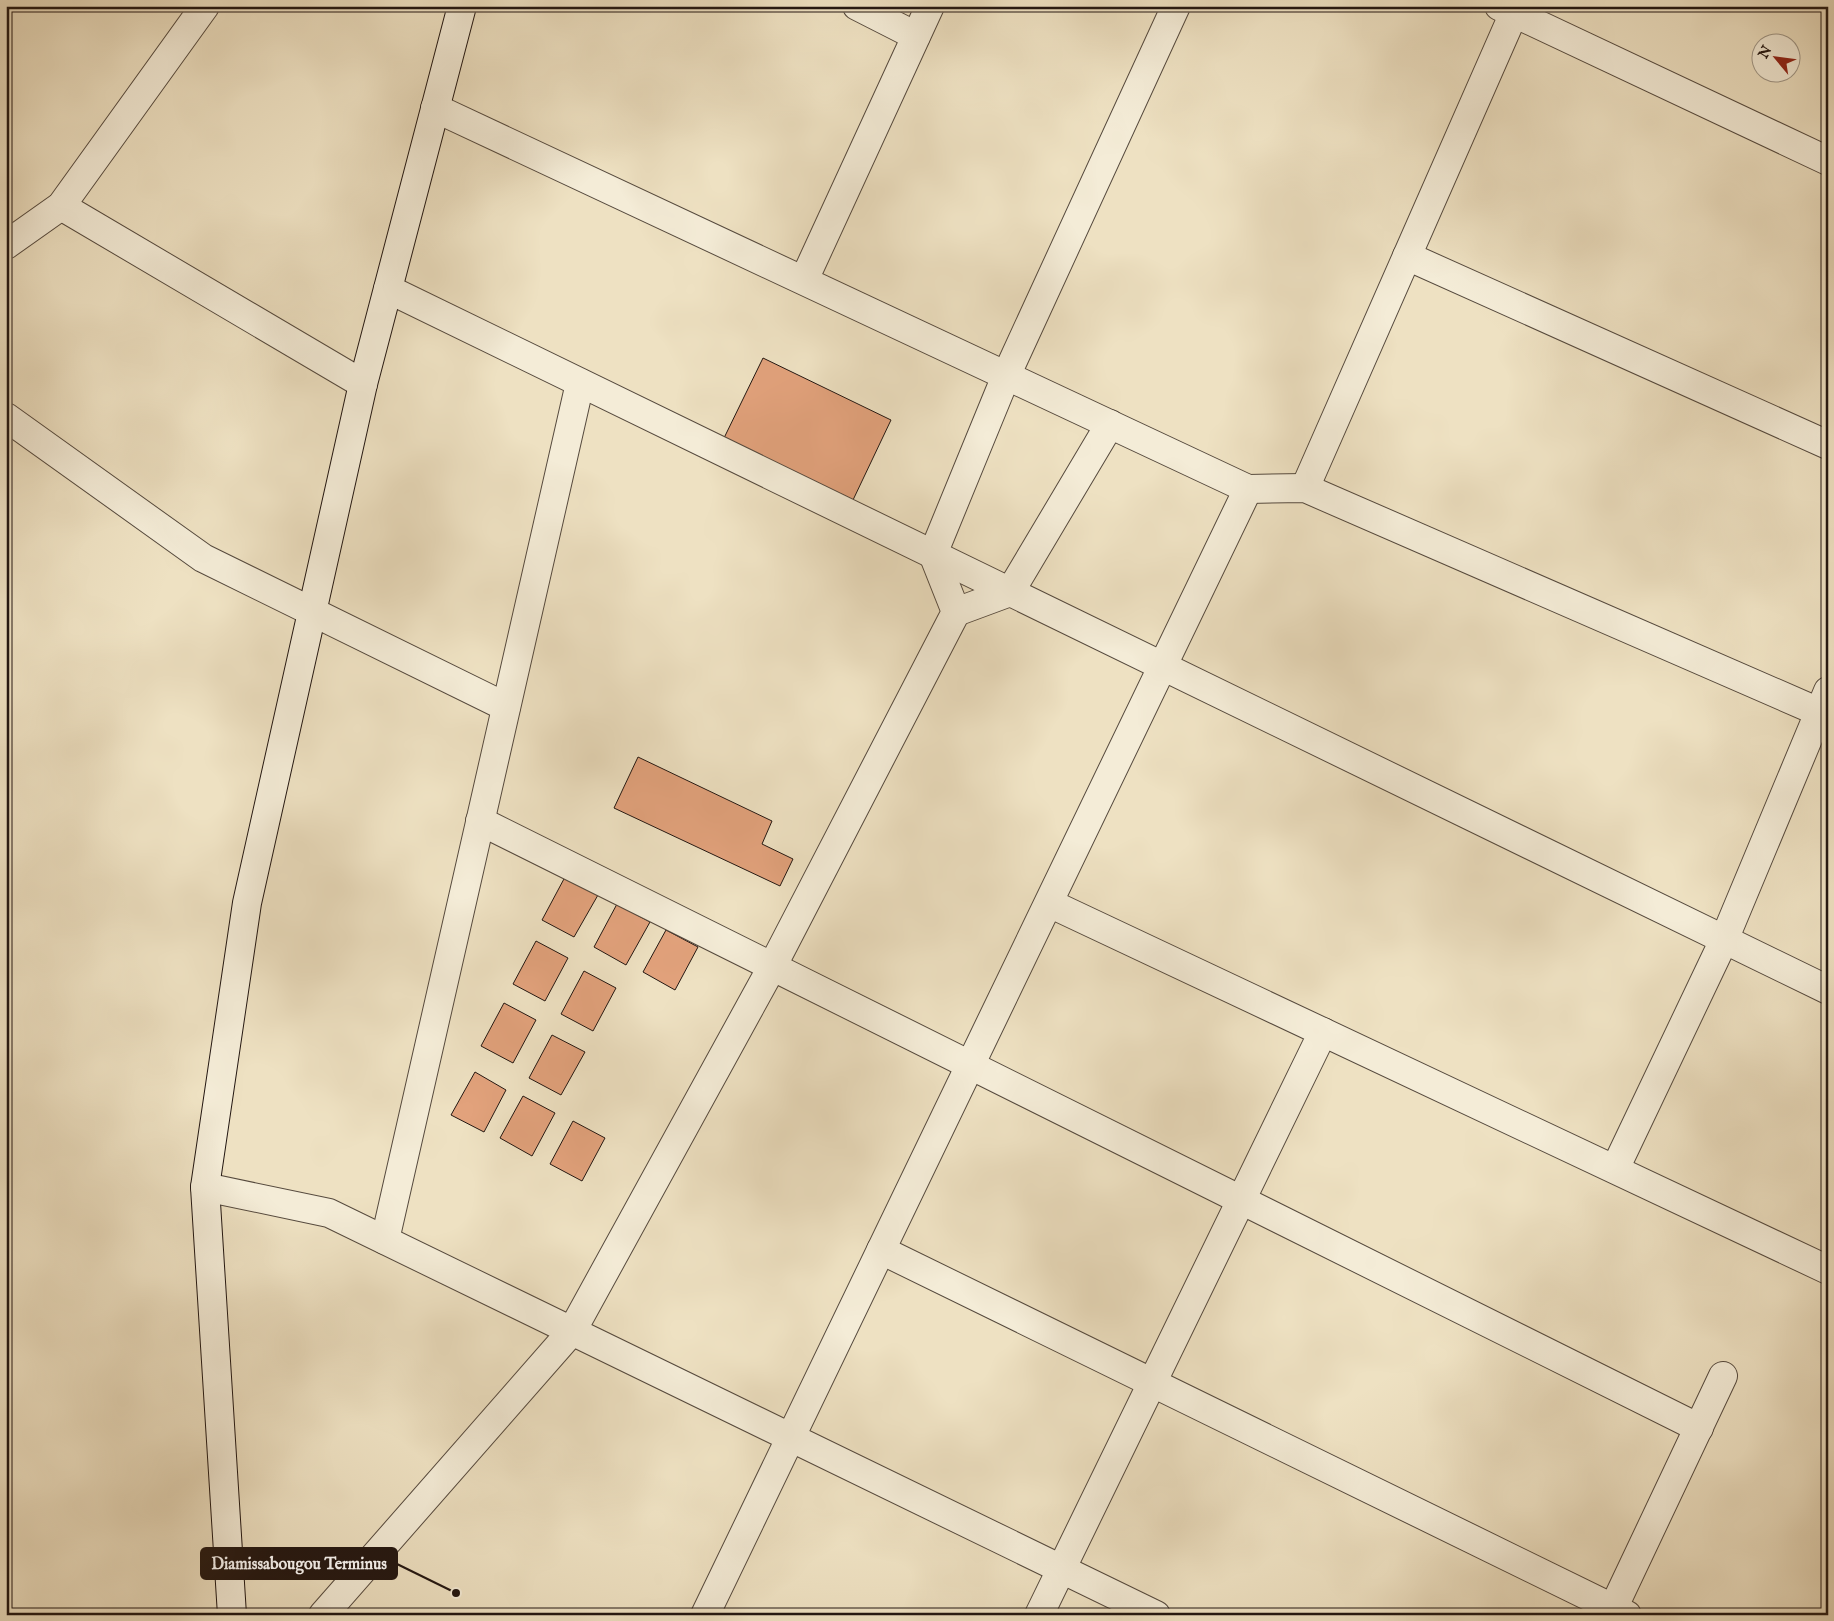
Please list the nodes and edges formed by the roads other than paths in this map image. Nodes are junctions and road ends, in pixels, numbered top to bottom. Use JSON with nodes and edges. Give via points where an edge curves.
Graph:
{"nodes":[{"id":1,"x":205,"y":6,"type":"edge"},
{"id":2,"x":462,"y":6,"type":"edge"},
{"id":3,"x":857,"y":6,"type":"edge"},
{"id":4,"x":930,"y":6,"type":"edge"},
{"id":5,"x":1176,"y":6,"type":"edge"},
{"id":6,"x":1510,"y":9,"type":"edge"},
{"id":7,"x":916,"y":36,"type":"junction"},
{"id":8,"x":436,"y":108,"type":"junction"},
{"id":9,"x":1828,"y":161,"type":"edge"},
{"id":10,"x":61,"y":206,"type":"junction"},
{"id":11,"x":6,"y":245,"type":"edge"},
{"id":12,"x":1407,"y":256,"type":"junction"},
{"id":13,"x":804,"y":280,"type":"junction"},
{"id":14,"x":388,"y":289,"type":"junction"},
{"id":15,"x":1006,"y":376,"type":"junction"},
{"id":16,"x":580,"y":382,"type":"junction"},
{"id":17,"x":363,"y":384,"type":"junction"},
{"id":18,"x":6,"y":417,"type":"edge"},
{"id":19,"x":1110,"y":424,"type":"junction"},
{"id":20,"x":1828,"y":445,"type":"edge"},
{"id":21,"x":1305,"y":488,"type":"junction"},
{"id":22,"x":1248,"y":489,"type":"junction"},
{"id":23,"x":933,"y":554,"type":"junction"},
{"id":24,"x":1010,"y":592,"type":"junction"},
{"id":25,"x":312,"y":612,"type":"junction"},
{"id":26,"x":956,"y":612,"type":"junction"},
{"id":27,"x":1163,"y":666,"type":"junction"},
{"id":28,"x":1823,"y":702,"type":"edge"},
{"id":29,"x":506,"y":708,"type":"junction"},
{"id":30,"x":480,"y":822,"type":"junction"},
{"id":31,"x":1049,"y":903,"type":"junction"},
{"id":32,"x":1724,"y":940,"type":"junction"},
{"id":33,"x":772,"y":967,"type":"junction"},
{"id":34,"x":1828,"y":990,"type":"edge"},
{"id":35,"x":1323,"y":1032,"type":"junction"},
{"id":36,"x":970,"y":1065,"type":"junction"},
{"id":37,"x":1615,"y":1169,"type":"junction"},
{"id":38,"x":205,"y":1187,"type":"junction"},
{"id":39,"x":1241,"y":1200,"type":"junction"},
{"id":40,"x":385,"y":1240,"type":"junction"},
{"id":41,"x":881,"y":1250,"type":"junction"},
{"id":42,"x":1828,"y":1270,"type":"edge"},
{"id":43,"x":572,"y":1331,"type":"junction"},
{"id":44,"x":1723,"y":1376,"type":"dead end"},
{"id":45,"x":1152,"y":1384,"type":"junction"},
{"id":46,"x":1699,"y":1428,"type":"junction"},
{"id":47,"x":790,"y":1437,"type":"junction"},
{"id":48,"x":1062,"y":1569,"type":"junction"},
{"id":49,"x":1617,"y":1613,"type":"edge"},
{"id":50,"x":232,"y":1615,"type":"edge"},
{"id":51,"x":323,"y":1615,"type":"edge"},
{"id":52,"x":704,"y":1615,"type":"edge"},
{"id":53,"x":1039,"y":1615,"type":"edge"},
{"id":54,"x":1156,"y":1615,"type":"edge"}],
"edges":[{"from":1,"to":10,"type":"street"},
{"from":2,"to":8,"type":"street"},
{"from":3,"to":7,"type":"street"},
{"from":4,"to":7,"type":"street"},
{"from":5,"to":15,"type":"street"},
{"from":6,"to":9,"type":"street"},
{"from":6,"to":12,"type":"street"},
{"from":7,"to":13,"type":"street"},
{"from":8,"to":13,"type":"street"},
{"from":8,"to":14,"type":"street"},
{"from":10,"to":11,"type":"street"},
{"from":10,"to":17,"type":"street"},
{"from":12,"to":20,"type":"street"},
{"from":12,"to":21,"type":"street"},
{"from":13,"to":15,"type":"street"},
{"from":14,"to":16,"type":"street"},
{"from":14,"to":17,"type":"street"},
{"from":15,"to":19,"type":"street"},
{"from":15,"to":23,"type":"street"},
{"from":16,"to":23,"type":"street"},
{"from":16,"to":29,"type":"street"},
{"from":17,"to":25,"type":"street"},
{"from":18,"to":25,"type":"street","via":[[203,558]]},
{"from":19,"to":22,"type":"street"},
{"from":19,"to":24,"type":"street"},
{"from":21,"to":22,"type":"street"},
{"from":21,"to":28,"type":"street"},
{"from":22,"to":27,"type":"street"},
{"from":23,"to":24,"type":"street"},
{"from":23,"to":26,"type":"street"},
{"from":24,"to":26,"type":"street"},
{"from":24,"to":27,"type":"street"},
{"from":25,"to":29,"type":"street"},
{"from":25,"to":38,"type":"street","via":[[247,903]]},
{"from":26,"to":33,"type":"street"},
{"from":27,"to":31,"type":"street"},
{"from":27,"to":32,"type":"street"},
{"from":28,"to":32,"type":"street"},
{"from":29,"to":30,"type":"street"},
{"from":30,"to":33,"type":"street"},
{"from":30,"to":40,"type":"street"},
{"from":31,"to":35,"type":"street"},
{"from":31,"to":36,"type":"street"},
{"from":32,"to":34,"type":"street"},
{"from":32,"to":37,"type":"street"},
{"from":33,"to":36,"type":"street"},
{"from":33,"to":43,"type":"street"},
{"from":35,"to":37,"type":"street"},
{"from":35,"to":39,"type":"street"},
{"from":36,"to":39,"type":"street"},
{"from":36,"to":41,"type":"street"},
{"from":37,"to":42,"type":"street"},
{"from":38,"to":40,"type":"street","via":[[330,1213]]},
{"from":38,"to":50,"type":"street"},
{"from":39,"to":45,"type":"street"},
{"from":39,"to":46,"type":"street"},
{"from":40,"to":43,"type":"street"},
{"from":41,"to":45,"type":"street"},
{"from":41,"to":47,"type":"street"},
{"from":43,"to":47,"type":"street"},
{"from":43,"to":51,"type":"street"},
{"from":44,"to":46,"type":"street"},
{"from":45,"to":48,"type":"street"},
{"from":45,"to":49,"type":"street"},
{"from":46,"to":49,"type":"street"},
{"from":47,"to":48,"type":"street"},
{"from":47,"to":52,"type":"street"},
{"from":48,"to":53,"type":"street"},
{"from":48,"to":54,"type":"street"}]}
